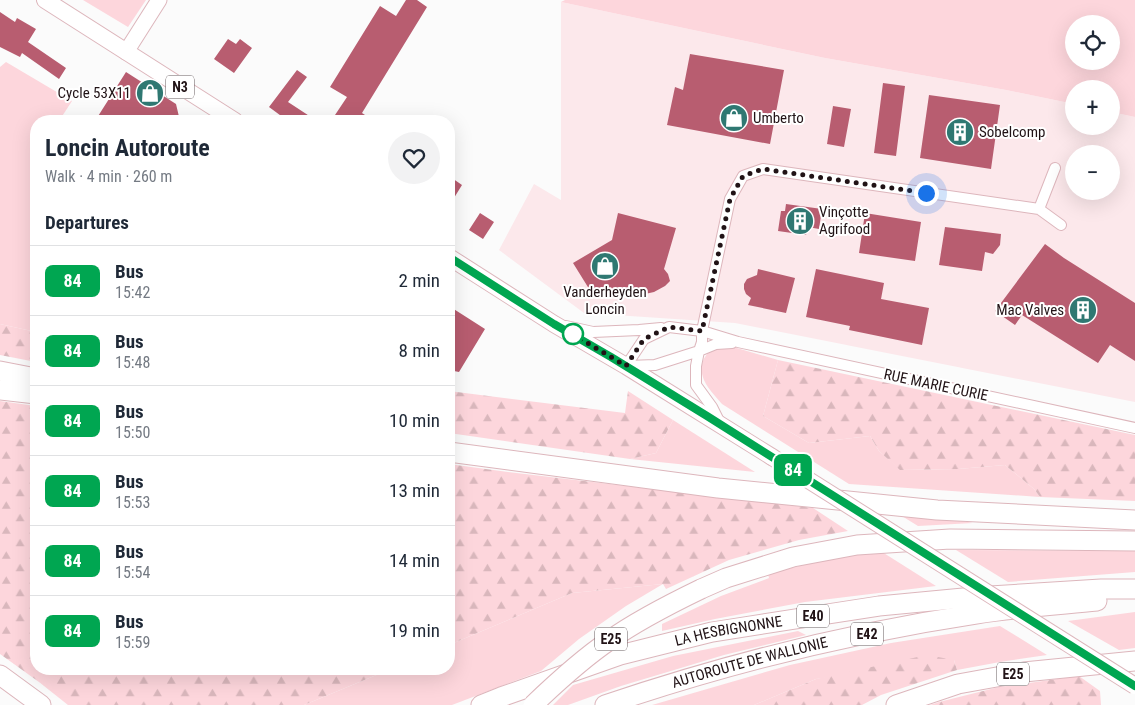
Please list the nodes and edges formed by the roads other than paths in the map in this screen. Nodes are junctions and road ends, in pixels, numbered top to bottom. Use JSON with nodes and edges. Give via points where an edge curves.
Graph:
{"nodes":[{"id":1,"x":45,"y":0,"type":"edge"},
{"id":2,"x":159,"y":0,"type":"edge"},
{"id":3,"x":126,"y":52,"type":"junction"},
{"id":4,"x":226,"y":115,"type":"edge"},
{"id":5,"x":1055,"y":168,"type":"dead end"},
{"id":6,"x":1039,"y":209,"type":"junction"},
{"id":7,"x":1061,"y":225,"type":"dead end"},
{"id":8,"x":455,"y":261,"type":"edge"},
{"id":9,"x":554,"y":324,"type":"junction"},
{"id":10,"x":669,"y":327,"type":"junction"},
{"id":11,"x":702,"y":331,"type":"junction"},
{"id":12,"x":738,"y":342,"type":"junction"},
{"id":13,"x":699,"y":351,"type":"junction"},
{"id":14,"x":626,"y":366,"type":"junction"},
{"id":15,"x":0,"y":370,"type":"edge"},
{"id":16,"x":30,"y":377,"type":"edge"},
{"id":17,"x":0,"y":390,"type":"edge"},
{"id":18,"x":30,"y":393,"type":"edge"},
{"id":19,"x":721,"y":425,"type":"junction"},
{"id":20,"x":1135,"y":428,"type":"edge"},
{"id":21,"x":455,"y":453,"type":"edge"},
{"id":22,"x":1135,"y":520,"type":"edge"},
{"id":23,"x":1135,"y":541,"type":"edge"},
{"id":24,"x":1135,"y":589,"type":"edge"},
{"id":25,"x":1135,"y":593,"type":"edge"},
{"id":26,"x":1135,"y":661,"type":"edge"},
{"id":27,"x":0,"y":675,"type":"edge"},
{"id":28,"x":1135,"y":686,"type":"edge"},
{"id":29,"x":40,"y":705,"type":"edge"},
{"id":30,"x":481,"y":705,"type":"edge"},
{"id":31,"x":533,"y":705,"type":"edge"},
{"id":32,"x":605,"y":705,"type":"edge"},
{"id":33,"x":896,"y":705,"type":"edge"}],
"edges":[{"from":1,"to":3,"type":"main road","number":"N3"},
{"from":2,"to":3,"type":"street"},
{"from":3,"to":4,"type":"main road","number":"N3"},
{"from":5,"to":6,"type":"street"},
{"from":6,"to":7,"type":"street"},
{"from":6,"to":11,"type":"street","via":[[763,169],[743,176],[730,199]]},
{"from":8,"to":9,"type":"main road"},
{"from":9,"to":10,"type":"street","via":[[593,332]]},
{"from":9,"to":14,"type":"main road"},
{"from":10,"to":11,"type":"street"},
{"from":10,"to":14,"type":"street","via":[[644,339]]},
{"from":11,"to":12,"type":"street"},
{"from":11,"to":13,"type":"street"},
{"from":12,"to":13,"type":"street","via":[[716,344]]},
{"from":12,"to":20,"type":"street","name":"RUE MARIE CURIE"},
{"from":13,"to":14,"type":"street","via":[[655,365]]},
{"from":13,"to":19,"type":"street","via":[[696,385]]},
{"from":14,"to":19,"type":"main road"},
{"from":15,"to":16,"type":"highway"},
{"from":17,"to":18,"type":"highway"},
{"from":19,"to":28,"type":"main road","bridge":true},
{"from":21,"to":22,"type":"highway","via":[[738,490],[936,510]]},
{"from":23,"to":31,"type":"highway","number":"E25","bridge":true,"via":[[950,539],[857,545],[793,557],[726,578],[654,612],[609,640]]},
{"from":24,"to":30,"type":"highway","name":"LA HESBIGNONNE","number":"E40","via":[[888,605],[712,632],[620,655]]},
{"from":25,"to":32,"type":"highway","name":"AUTOROUTE DE WALLONIE","number":"E42","via":[[1100,601],[977,614],[845,638],[707,673]]},
{"from":26,"to":33,"type":"highway","number":"E25","via":[[1024,672],[958,684]]},
{"from":27,"to":29,"type":"highway"}]}
